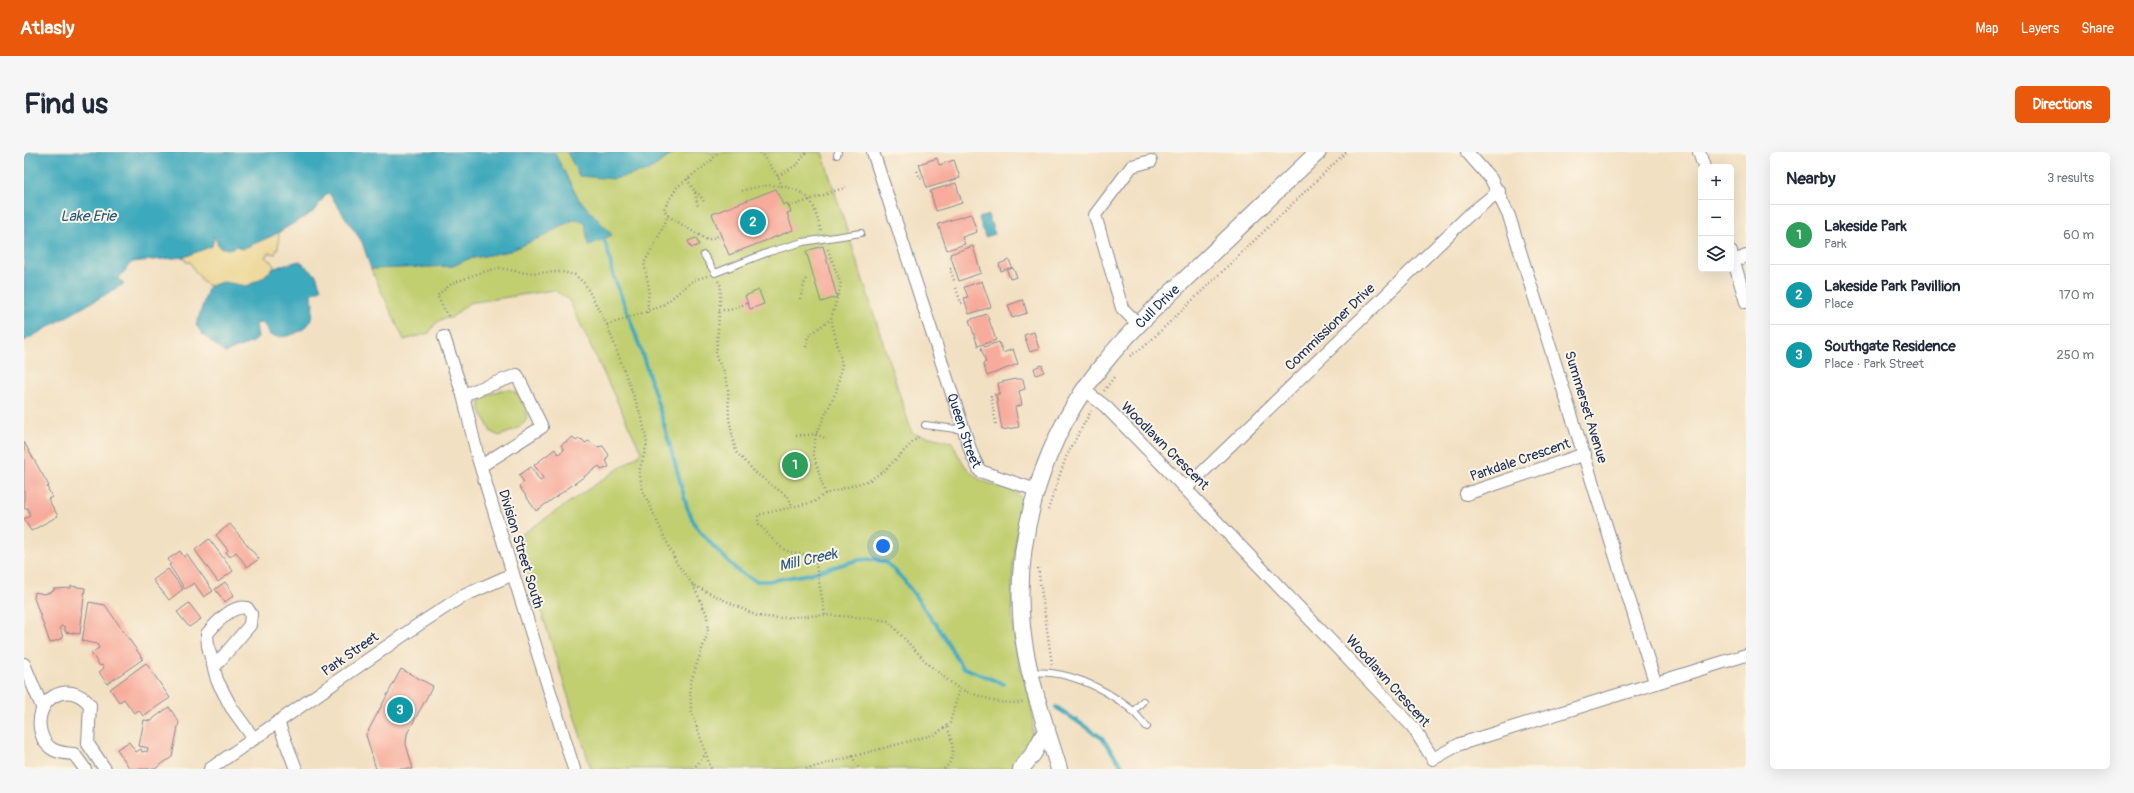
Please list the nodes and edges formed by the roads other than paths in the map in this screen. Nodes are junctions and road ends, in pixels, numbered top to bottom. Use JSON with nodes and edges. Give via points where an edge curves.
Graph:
{"nodes":[{"id":1,"x":873,"y":152,"type":"edge"},
{"id":2,"x":1318,"y":152,"type":"edge"},
{"id":3,"x":1467,"y":152,"type":"edge"},
{"id":4,"x":1699,"y":152,"type":"edge"},
{"id":5,"x":1150,"y":161,"type":"dead end"},
{"id":6,"x":1703,"y":164,"type":"edge"},
{"id":7,"x":1499,"y":192,"type":"junction"},
{"id":8,"x":861,"y":232,"type":"dead end"},
{"id":9,"x":704,"y":255,"type":"dead end"},
{"id":10,"x":1746,"y":256,"type":"edge"},
{"id":11,"x":1734,"y":257,"type":"edge"},
{"id":12,"x":1734,"y":263,"type":"edge"},
{"id":13,"x":1746,"y":302,"type":"edge"},
{"id":14,"x":1138,"y":324,"type":"junction"},
{"id":15,"x":444,"y":337,"type":"dead end"},
{"id":16,"x":1084,"y":391,"type":"junction"},
{"id":17,"x":463,"y":395,"type":"junction"},
{"id":18,"x":925,"y":425,"type":"dead end"},
{"id":19,"x":964,"y":430,"type":"junction"},
{"id":20,"x":1584,"y":454,"type":"junction"},
{"id":21,"x":481,"y":466,"type":"junction"},
{"id":22,"x":1186,"y":488,"type":"junction"},
{"id":23,"x":1036,"y":490,"type":"junction"},
{"id":24,"x":1466,"y":494,"type":"dead end"},
{"id":25,"x":513,"y":574,"type":"junction"},
{"id":26,"x":1746,"y":655,"type":"edge"},
{"id":27,"x":24,"y":664,"type":"edge"},
{"id":28,"x":215,"y":666,"type":"junction"},
{"id":29,"x":1030,"y":674,"type":"junction"},
{"id":30,"x":1655,"y":682,"type":"junction"},
{"id":31,"x":1143,"y":701,"type":"dead end"},
{"id":32,"x":42,"y":707,"type":"junction"},
{"id":33,"x":1133,"y":712,"type":"junction"},
{"id":34,"x":278,"y":722,"type":"junction"},
{"id":35,"x":1147,"y":727,"type":"dead end"},
{"id":36,"x":1047,"y":729,"type":"junction"},
{"id":37,"x":254,"y":739,"type":"junction"},
{"id":38,"x":85,"y":769,"type":"edge"},
{"id":39,"x":105,"y":769,"type":"edge"},
{"id":40,"x":210,"y":769,"type":"edge"},
{"id":41,"x":296,"y":769,"type":"edge"},
{"id":42,"x":574,"y":769,"type":"edge"},
{"id":43,"x":1021,"y":769,"type":"edge"},
{"id":44,"x":1059,"y":769,"type":"edge"}],
"edges":[{"from":1,"to":19,"type":"street","name":"Queen Street"},
{"from":2,"to":14,"type":"street","name":"Cull Drive"},
{"from":3,"to":7,"type":"street","name":"Summerset Avenue"},
{"from":4,"to":6,"type":"street"},
{"from":5,"to":14,"type":"street","via":[[1132,166],[1095,215],[1122,308]]},
{"from":7,"to":20,"type":"street","name":"Summerset Avenue","via":[[1518,240]]},
{"from":7,"to":22,"type":"street","name":"Commissioner Drive","via":[[1469,215]]},
{"from":8,"to":9,"type":"lane","via":[[769,252],[715,273]]},
{"from":10,"to":11,"type":"street"},
{"from":12,"to":13,"type":"street"},
{"from":14,"to":16,"type":"street","name":"Cull Drive","via":[[1102,364]]},
{"from":15,"to":17,"type":"street","name":"Division Street South"},
{"from":16,"to":22,"type":"street","name":"Woodlawn Crescent","via":[[1116,417]]},
{"from":16,"to":23,"type":"street","name":"Cull Drive","via":[[1053,444]]},
{"from":17,"to":21,"type":"street","name":"Division Street South"},
{"from":17,"to":21,"type":"street","via":[[517,375],[542,427]]},
{"from":18,"to":19,"type":"lane"},
{"from":19,"to":23,"type":"street","name":"Queen Street","via":[[980,471]]},
{"from":20,"to":24,"type":"street","name":"Parkdale Crescent"},
{"from":20,"to":30,"type":"street","name":"Summerset Avenue"},
{"from":21,"to":25,"type":"street","name":"Division Street South"},
{"from":22,"to":30,"type":"street","name":"Woodlawn Crescent","via":[[1413,727],[1433,759],[1460,744]]},
{"from":23,"to":29,"type":"street","via":[[1026,535],[1021,584],[1022,627]]},
{"from":25,"to":34,"type":"street","name":"Park Street","via":[[461,598]]},
{"from":25,"to":42,"type":"street","name":"Division Street South"},
{"from":26,"to":30,"type":"street","name":"Woodlawn Crescent"},
{"from":27,"to":32,"type":"street"},
{"from":28,"to":28,"type":"street","via":[[250,625],[251,614],[247,608],[243,607],[229,614],[207,634]]},
{"from":28,"to":37,"type":"street","via":[[217,680],[231,707]]},
{"from":29,"to":33,"type":"lane","via":[[1044,672],[1066,675],[1092,685]]},
{"from":29,"to":36,"type":"street"},
{"from":31,"to":33,"type":"lane"},
{"from":32,"to":38,"type":"street","via":[[39,725],[43,742],[51,749],[74,754]]},
{"from":32,"to":39,"type":"street","via":[[48,699],[66,692],[85,699],[90,705],[91,712],[88,744]]},
{"from":33,"to":35,"type":"lane"},
{"from":34,"to":37,"type":"street","name":"Park Street"},
{"from":34,"to":41,"type":"street"},
{"from":36,"to":43,"type":"street"},
{"from":36,"to":44,"type":"street"},
{"from":37,"to":40,"type":"street","name":"Park Street"}]}
